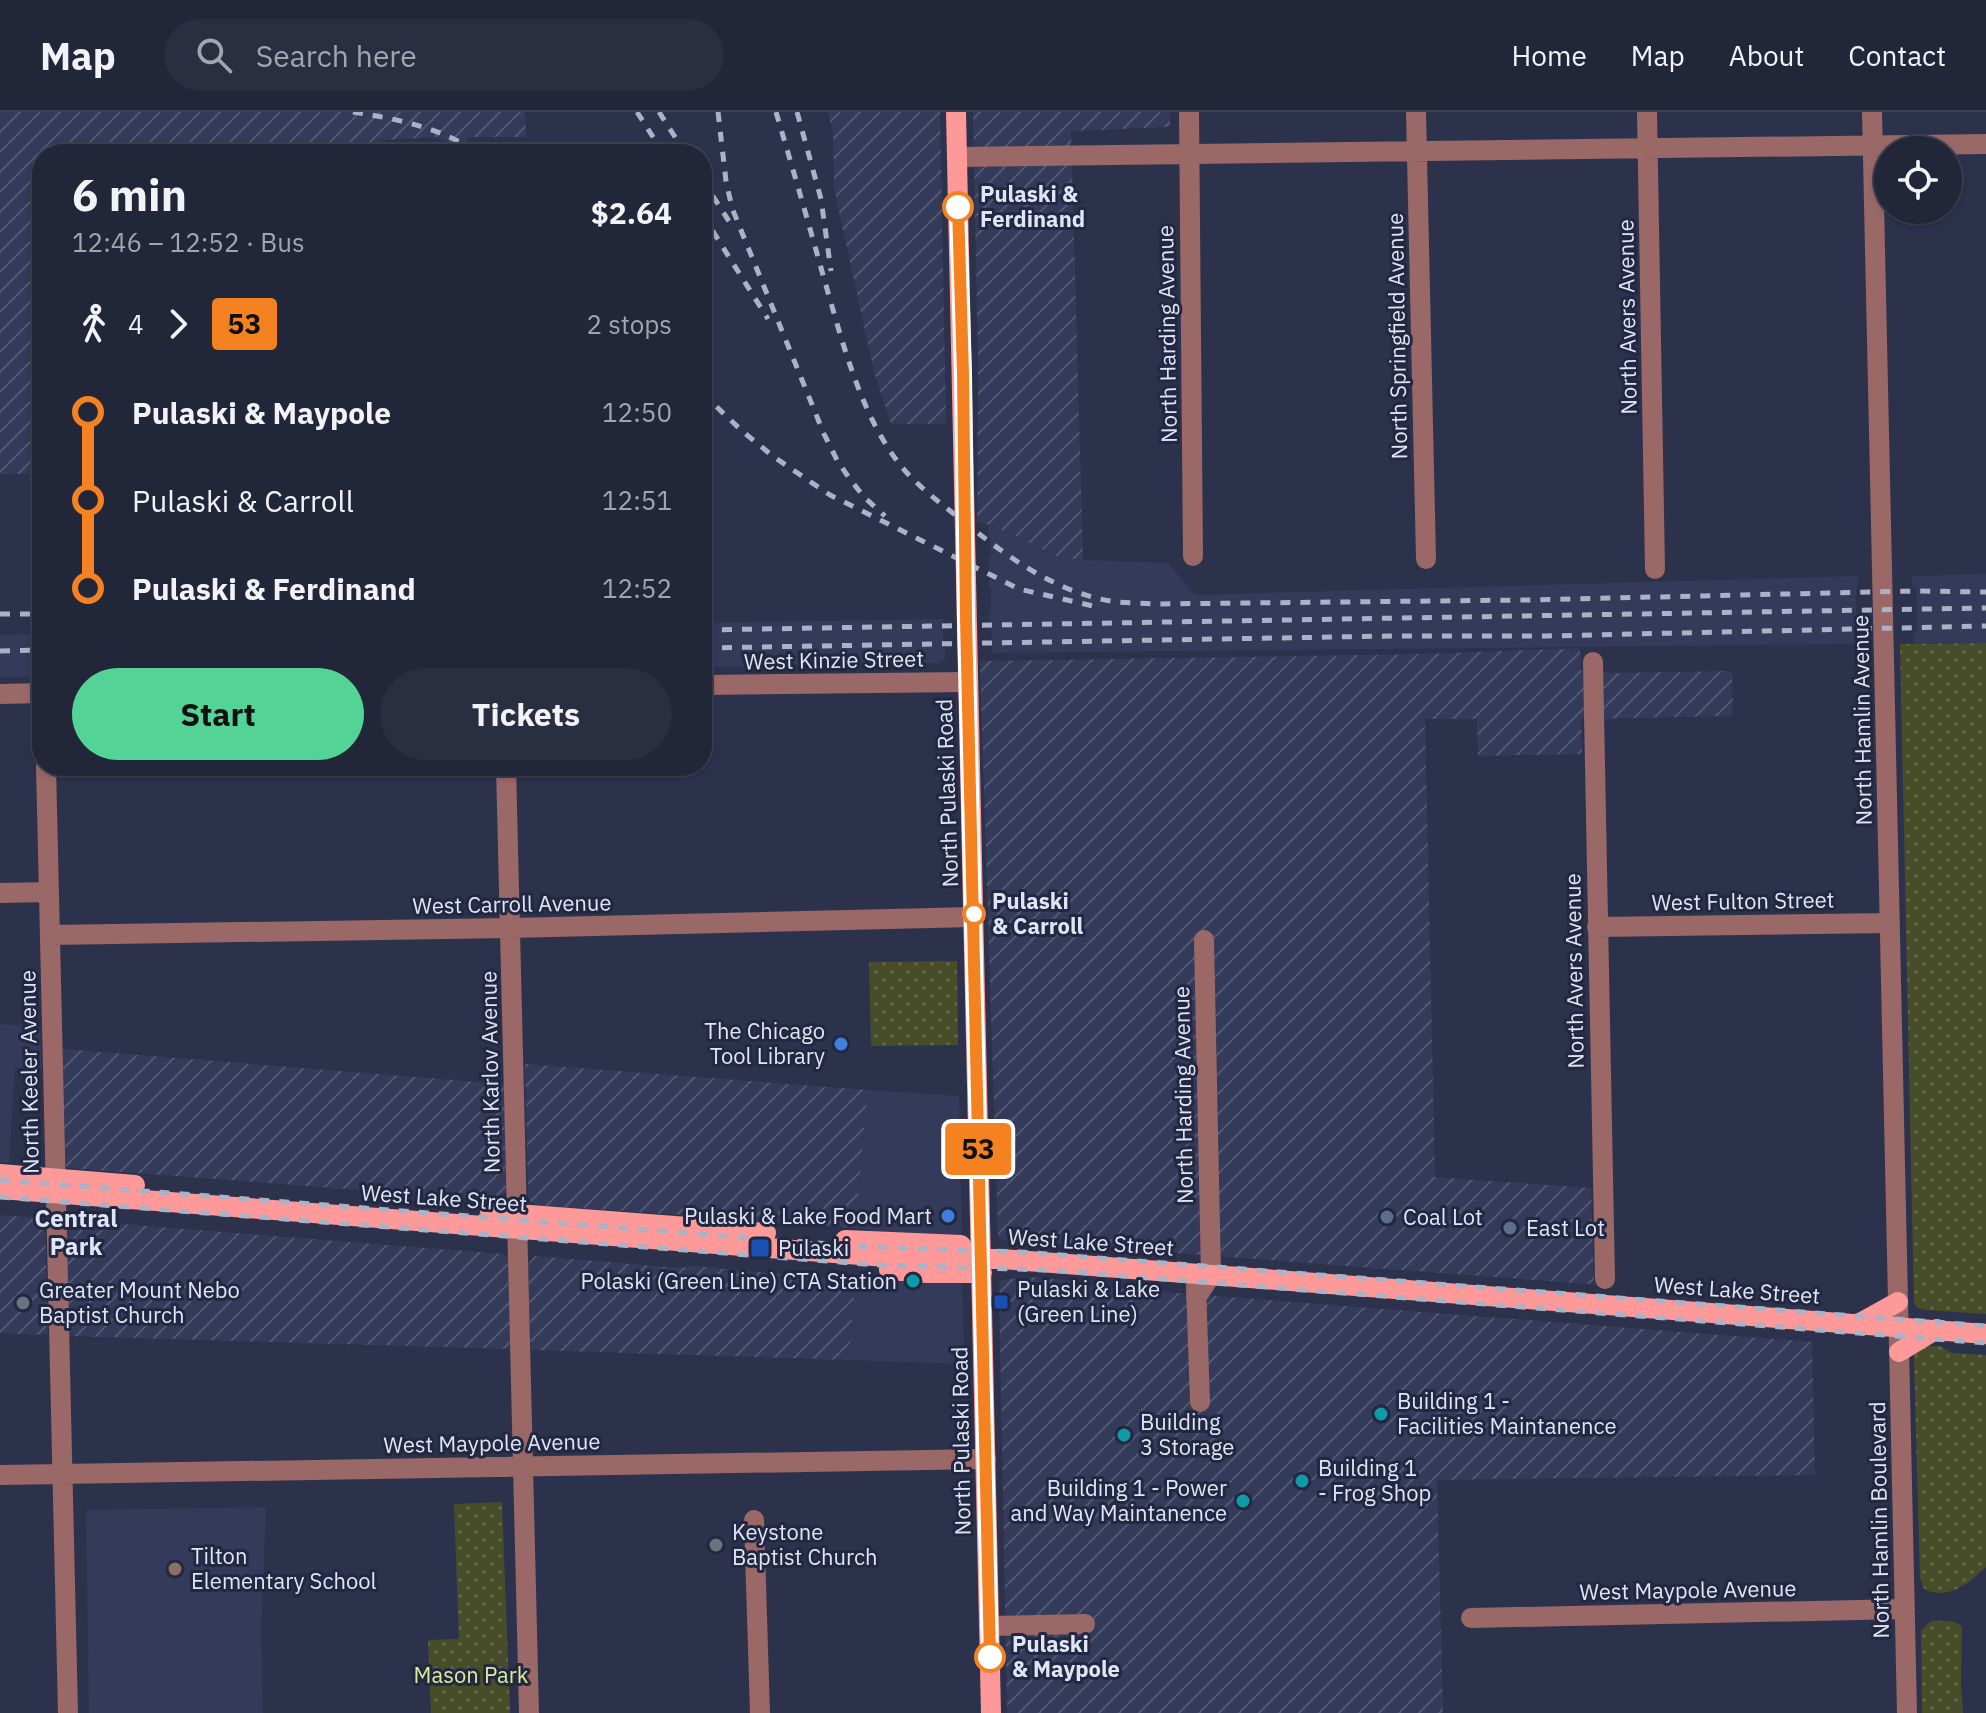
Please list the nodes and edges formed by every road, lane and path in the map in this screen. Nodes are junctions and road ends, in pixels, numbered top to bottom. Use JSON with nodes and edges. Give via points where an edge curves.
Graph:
{"nodes":[{"id":1,"x":956,"y":112,"type":"edge"},
{"id":2,"x":1189,"y":112,"type":"edge"},
{"id":3,"x":1416,"y":112,"type":"edge"},
{"id":4,"x":1647,"y":112,"type":"edge"},
{"id":5,"x":1872,"y":112,"type":"edge"},
{"id":6,"x":1986,"y":144,"type":"edge"},
{"id":7,"x":1873,"y":145,"type":"junction"},
{"id":8,"x":1648,"y":148,"type":"junction"},
{"id":9,"x":1416,"y":151,"type":"junction"},
{"id":10,"x":1190,"y":154,"type":"junction"},
{"id":11,"x":957,"y":157,"type":"junction"},
{"id":12,"x":1193,"y":556,"type":"dead end"},
{"id":13,"x":1426,"y":559,"type":"dead end"},
{"id":14,"x":1655,"y":569,"type":"dead end"},
{"id":15,"x":1593,"y":662,"type":"dead end"},
{"id":16,"x":967,"y":682,"type":"junction"},
{"id":17,"x":712,"y":685,"type":"edge"},
{"id":18,"x":32,"y":693,"type":"edge"},
{"id":19,"x":0,"y":694,"type":"edge"},
{"id":20,"x":46,"y":776,"type":"edge"},
{"id":21,"x":506,"y":776,"type":"edge"},
{"id":22,"x":49,"y":892,"type":"junction"},
{"id":23,"x":0,"y":893,"type":"edge"},
{"id":24,"x":974,"y":917,"type":"junction"},
{"id":25,"x":1890,"y":923,"type":"junction"},
{"id":26,"x":1597,"y":927,"type":"junction"},
{"id":27,"x":510,"y":928,"type":"junction"},
{"id":28,"x":50,"y":935,"type":"junction"},
{"id":29,"x":1204,"y":940,"type":"dead end"},
{"id":30,"x":0,"y":1174,"type":"edge"},
{"id":31,"x":0,"y":1189,"type":"edge"},
{"id":32,"x":56,"y":1193,"type":"junction"},
{"id":33,"x":0,"y":1202,"type":"edge"},
{"id":34,"x":518,"y":1228,"type":"junction"},
{"id":35,"x":981,"y":1259,"type":"junction"},
{"id":36,"x":1204,"y":1274,"type":"junction"},
{"id":37,"x":1605,"y":1279,"type":"junction"},
{"id":38,"x":1589,"y":1303,"type":"junction"},
{"id":39,"x":1617,"y":1305,"type":"junction"},
{"id":40,"x":1898,"y":1315,"type":"junction"},
{"id":41,"x":1986,"y":1322,"type":"edge"},
{"id":42,"x":1937,"y":1329,"type":"junction"},
{"id":43,"x":1986,"y":1334,"type":"edge"},
{"id":44,"x":1899,"y":1352,"type":"junction"},
{"id":45,"x":1200,"y":1402,"type":"dead end"},
{"id":46,"x":986,"y":1459,"type":"junction"},
{"id":47,"x":523,"y":1466,"type":"junction"},
{"id":48,"x":62,"y":1474,"type":"junction"},
{"id":49,"x":0,"y":1475,"type":"edge"},
{"id":50,"x":754,"y":1520,"type":"dead end"},
{"id":51,"x":1905,"y":1609,"type":"junction"},
{"id":52,"x":1471,"y":1618,"type":"dead end"},
{"id":53,"x":1085,"y":1624,"type":"dead end"},
{"id":54,"x":989,"y":1626,"type":"junction"},
{"id":55,"x":68,"y":1713,"type":"edge"},
{"id":56,"x":529,"y":1713,"type":"edge"},
{"id":57,"x":760,"y":1713,"type":"edge"},
{"id":58,"x":991,"y":1713,"type":"edge"},
{"id":59,"x":1907,"y":1713,"type":"edge"}],
"edges":[{"from":1,"to":11,"type":"main road","name":"North Pulaski Road"},
{"from":2,"to":10,"type":"street","name":"North Harding Avenue"},
{"from":3,"to":9,"type":"street","name":"North Springfield Avenue"},
{"from":4,"to":8,"type":"street","name":"North Avers Avenue"},
{"from":5,"to":7,"type":"street","name":"North Hamlin Avenue"},
{"from":6,"to":7,"type":"street"},
{"from":7,"to":8,"type":"street"},
{"from":7,"to":25,"type":"street","name":"North Hamlin Avenue"},
{"from":8,"to":9,"type":"street"},
{"from":8,"to":14,"type":"street","name":"North Avers Avenue"},
{"from":9,"to":10,"type":"street"},
{"from":9,"to":13,"type":"street","name":"North Springfield Avenue"},
{"from":10,"to":11,"type":"street"},
{"from":10,"to":12,"type":"street","name":"North Harding Avenue"},
{"from":11,"to":16,"type":"main road","name":"North Pulaski Road"},
{"from":15,"to":26,"type":"street","name":"North Avers Avenue"},
{"from":16,"to":17,"type":"street","name":"West Kinzie Street"},
{"from":16,"to":24,"type":"main road","name":"North Pulaski Road"},
{"from":18,"to":19,"type":"street"},
{"from":20,"to":22,"type":"street","name":"North Keeler Avenue"},
{"from":21,"to":27,"type":"street","name":"North Karlov Avenue"},
{"from":22,"to":23,"type":"street"},
{"from":22,"to":28,"type":"street","name":"North Keeler Avenue"},
{"from":24,"to":27,"type":"street","name":"West Carroll Avenue"},
{"from":24,"to":35,"type":"main road","name":"North Pulaski Road"},
{"from":25,"to":26,"type":"street","name":"West Fulton Street"},
{"from":25,"to":40,"type":"street","name":"North Hamlin Avenue"},
{"from":26,"to":37,"type":"street","name":"North Avers Avenue"},
{"from":27,"to":28,"type":"street","name":"West Carroll Avenue"},
{"from":27,"to":34,"type":"street","name":"North Karlov Avenue"},
{"from":28,"to":32,"type":"street","name":"North Keeler Avenue"},
{"from":29,"to":36,"type":"street","name":"North Harding Avenue","via":[[1211,1249]]},
{"from":30,"to":32,"type":"main road","name":"West Lake Street"},
{"from":31,"to":32,"type":"main road","name":"West Lake Street"},
{"from":32,"to":33,"type":"main road","name":"West Lake Street"},
{"from":32,"to":34,"type":"main road","name":"West Lake Street"},
{"from":32,"to":34,"type":"main road","name":"West Lake Street"},
{"from":32,"to":48,"type":"street","name":"North Keeler Avenue"},
{"from":34,"to":35,"type":"main road","name":"West Lake Street"},
{"from":34,"to":47,"type":"street","name":"North Karlov Avenue"},
{"from":35,"to":36,"type":"main road","name":"West Lake Street"},
{"from":35,"to":46,"type":"main road","name":"North Pulaski Road"},
{"from":36,"to":38,"type":"main road","name":"West Lake Street"},
{"from":36,"to":45,"type":"street","via":[[1196,1298]]},
{"from":37,"to":38,"type":"street"},
{"from":37,"to":39,"type":"street","name":"North Avers Avenue"},
{"from":38,"to":39,"type":"main road","name":"West Lake Street"},
{"from":39,"to":40,"type":"main road","name":"West Lake Street","via":[[1860,1323]]},
{"from":40,"to":41,"type":"main road"},
{"from":40,"to":42,"type":"main road","name":"West Lake Street"},
{"from":40,"to":44,"type":"street","name":"North Hamlin Boulevard"},
{"from":42,"to":43,"type":"main road","name":"West Lake Street"},
{"from":42,"to":44,"type":"main road"},
{"from":44,"to":51,"type":"street","name":"North Hamlin Boulevard"},
{"from":46,"to":47,"type":"street","name":"West Maypole Avenue"},
{"from":46,"to":54,"type":"main road","name":"North Pulaski Road"},
{"from":47,"to":48,"type":"street","name":"West Maypole Avenue"},
{"from":47,"to":56,"type":"street","name":"North Karlov Avenue"},
{"from":48,"to":49,"type":"street","name":"West Maypole Avenue"},
{"from":48,"to":55,"type":"street","name":"North Keeler Avenue"},
{"from":50,"to":57,"type":"street"},
{"from":51,"to":52,"type":"street","name":"West Maypole Avenue"},
{"from":51,"to":59,"type":"street","name":"North Hamlin Boulevard"},
{"from":53,"to":54,"type":"street"},
{"from":54,"to":58,"type":"main road","name":"North Pulaski Road"}]}
